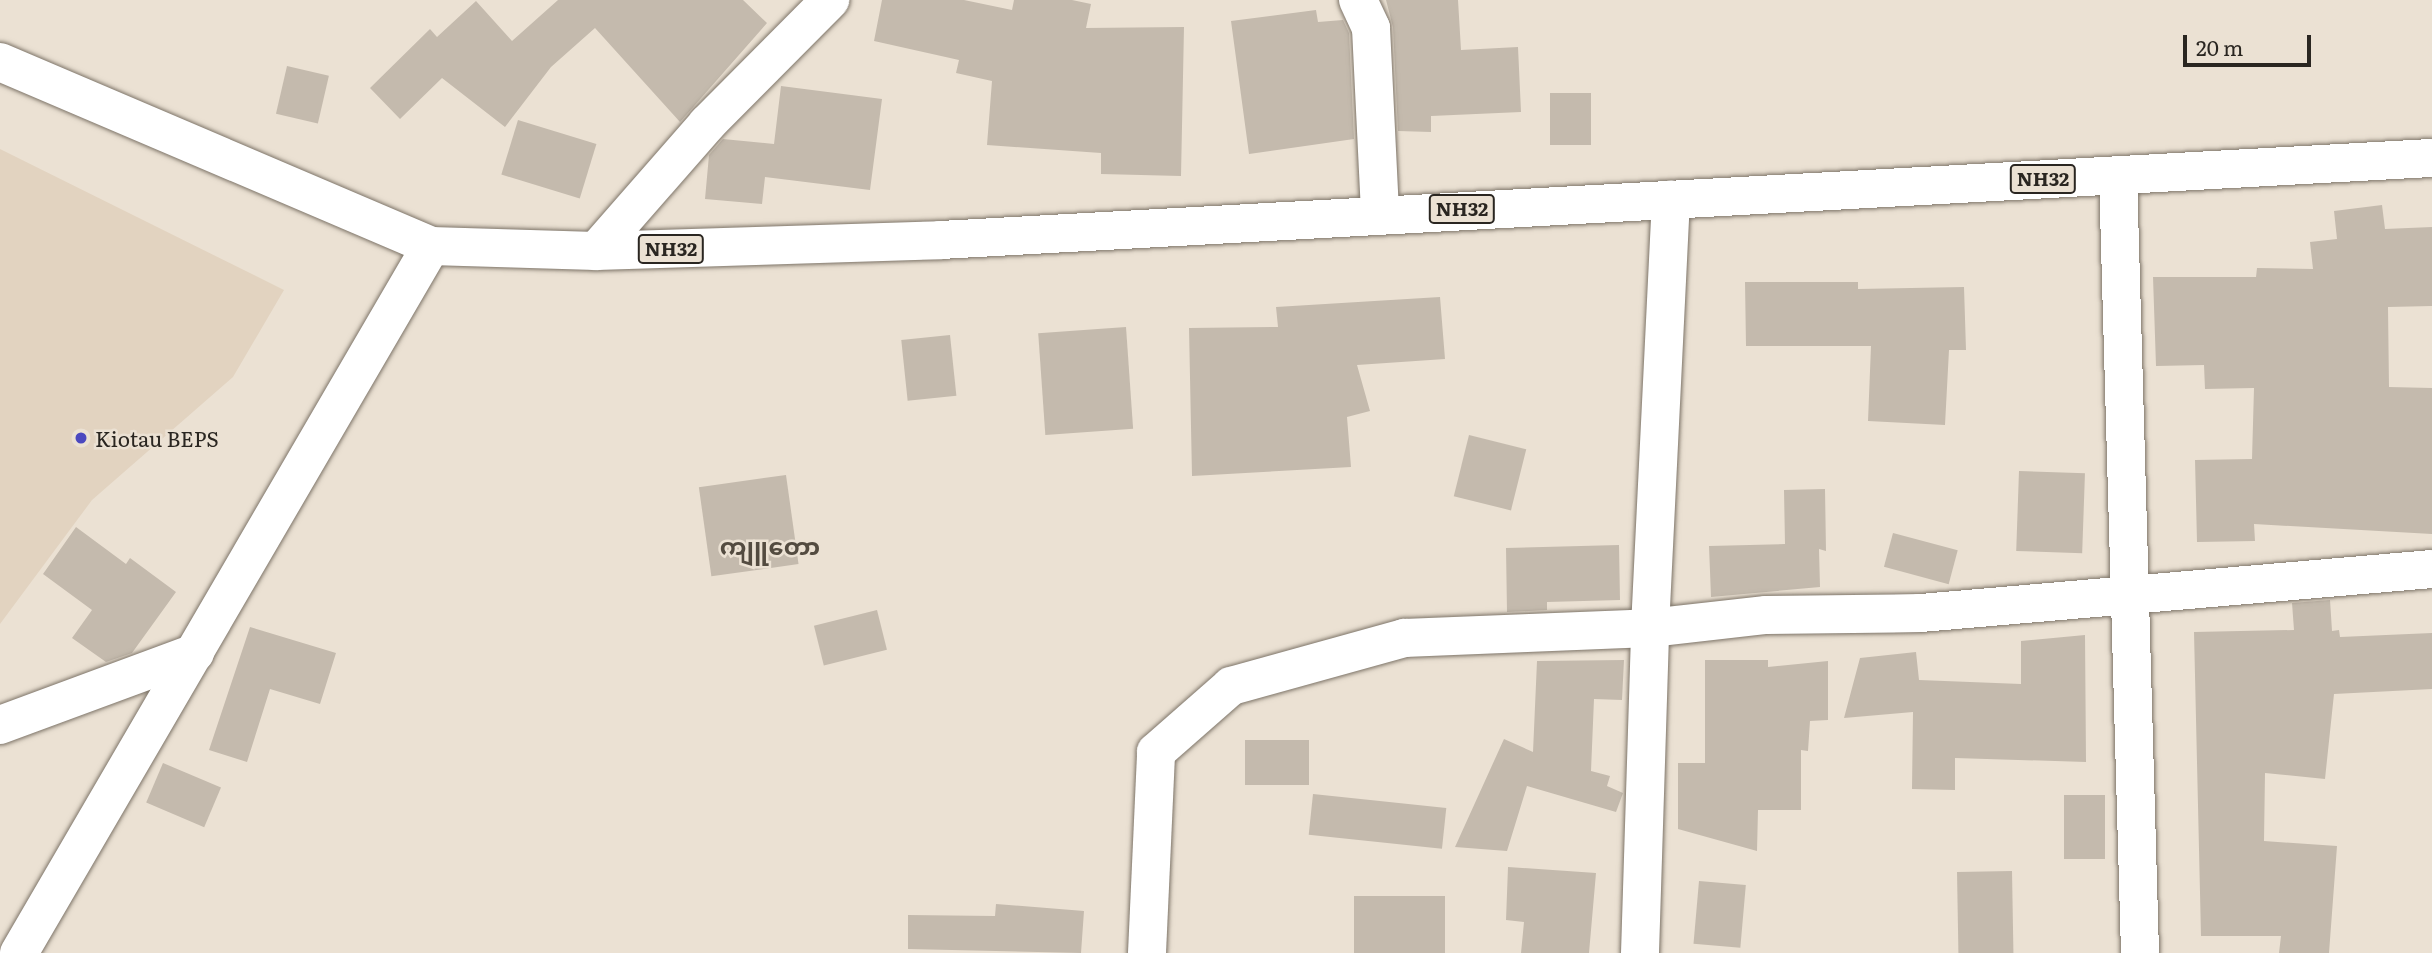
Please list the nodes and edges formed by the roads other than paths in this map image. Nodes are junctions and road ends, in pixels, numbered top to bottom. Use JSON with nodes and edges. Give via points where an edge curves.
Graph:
{"nodes":[{"id":1,"x":830,"y":0,"type":"edge"},
{"id":2,"x":1358,"y":0,"type":"edge"},
{"id":3,"x":0,"y":62,"type":"edge"},
{"id":4,"x":2432,"y":158,"type":"edge"},
{"id":5,"x":2118,"y":175,"type":"junction"},
{"id":6,"x":1663,"y":200,"type":"junction"},
{"id":7,"x":1380,"y":213,"type":"junction"},
{"id":8,"x":432,"y":246,"type":"junction"},
{"id":9,"x":596,"y":251,"type":"junction"},
{"id":10,"x":2432,"y":569,"type":"edge"},
{"id":11,"x":2131,"y":597,"type":"junction"},
{"id":12,"x":1650,"y":628,"type":"junction"},
{"id":13,"x":195,"y":653,"type":"junction"},
{"id":14,"x":0,"y":725,"type":"edge"},
{"id":15,"x":19,"y":953,"type":"edge"},
{"id":16,"x":1147,"y":953,"type":"edge"},
{"id":17,"x":1640,"y":953,"type":"edge"},
{"id":18,"x":2140,"y":953,"type":"edge"}],
"edges":[{"from":1,"to":9,"type":"main road","via":[[707,124]]},
{"from":2,"to":7,"type":"main road","via":[[1371,28]]},
{"from":3,"to":8,"type":"main road","number":"NH32"},
{"from":4,"to":5,"type":"main road","number":"NH32"},
{"from":5,"to":6,"type":"main road","number":"NH32"},
{"from":5,"to":11,"type":"main road"},
{"from":6,"to":7,"type":"main road","number":"NH32"},
{"from":6,"to":12,"type":"main road"},
{"from":7,"to":9,"type":"main road","number":"NH32","via":[[941,240]]},
{"from":8,"to":9,"type":"main road","number":"NH32"},
{"from":8,"to":13,"type":"main road"},
{"from":10,"to":11,"type":"main road"},
{"from":11,"to":12,"type":"main road","via":[[1921,613],[1766,615]]},
{"from":11,"to":18,"type":"main road"},
{"from":12,"to":16,"type":"main road","via":[[1404,638],[1231,685],[1156,752]]},
{"from":12,"to":17,"type":"main road"},
{"from":13,"to":14,"type":"main road"},
{"from":13,"to":15,"type":"main road"}]}
